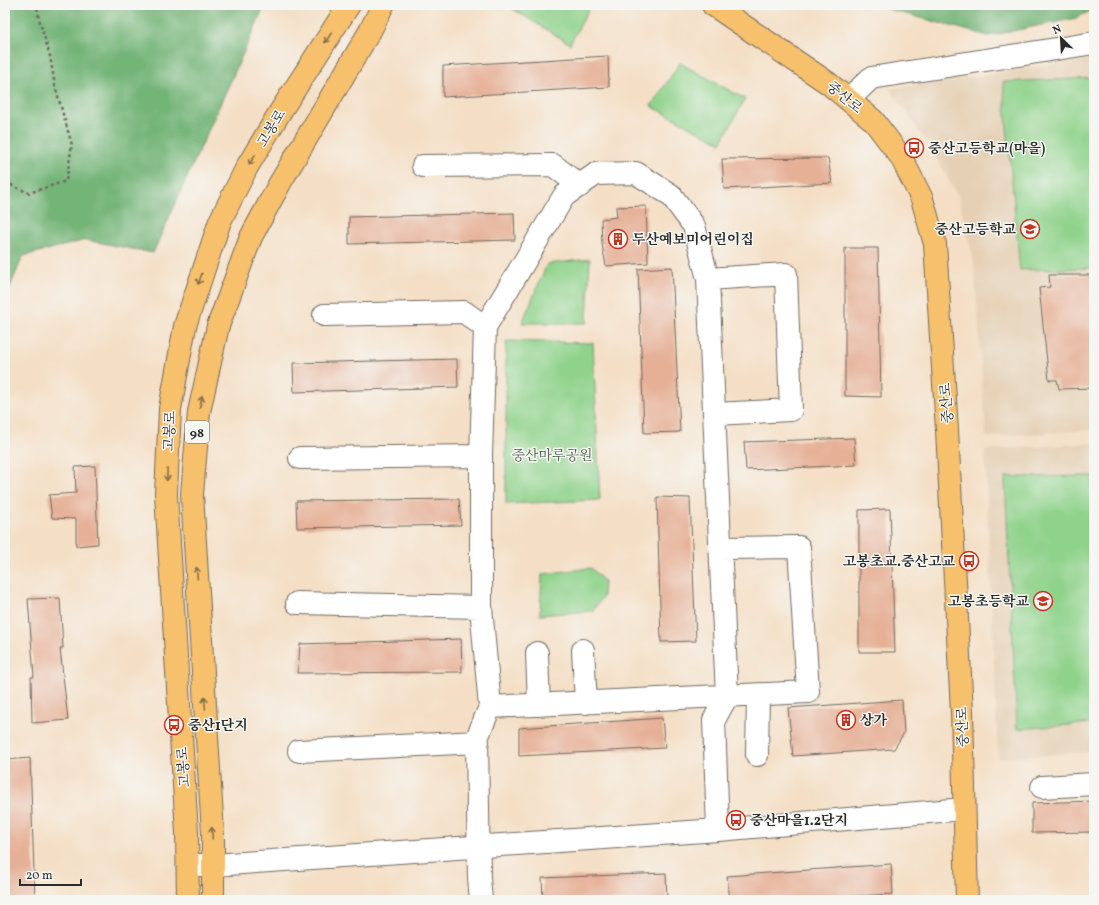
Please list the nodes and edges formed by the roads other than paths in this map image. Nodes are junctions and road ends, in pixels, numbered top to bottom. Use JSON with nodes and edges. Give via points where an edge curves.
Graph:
{"nodes":[{"id":1,"x":349,"y":5,"type":"edge"},
{"id":2,"x":382,"y":5,"type":"edge"},
{"id":3,"x":713,"y":5,"type":"edge"},
{"id":4,"x":1094,"y":43,"type":"edge"},
{"id":5,"x":849,"y":99,"type":"junction"},
{"id":6,"x":423,"y":166,"type":"dead end"},
{"id":7,"x":580,"y":186,"type":"junction"},
{"id":8,"x":708,"y":279,"type":"junction"},
{"id":9,"x":324,"y":315,"type":"dead end"},
{"id":10,"x":485,"y":327,"type":"junction"},
{"id":11,"x":714,"y":414,"type":"junction"},
{"id":12,"x":481,"y":456,"type":"junction"},
{"id":13,"x":300,"y":458,"type":"dead end"},
{"id":14,"x":720,"y":548,"type":"junction"},
{"id":15,"x":297,"y":603,"type":"dead end"},
{"id":16,"x":481,"y":607,"type":"junction"},
{"id":17,"x":583,"y":650,"type":"dead end"},
{"id":18,"x":537,"y":653,"type":"dead end"},
{"id":19,"x":758,"y":694,"type":"junction"},
{"id":20,"x":727,"y":696,"type":"junction"},
{"id":21,"x":586,"y":703,"type":"junction"},
{"id":22,"x":539,"y":705,"type":"junction"},
{"id":23,"x":490,"y":707,"type":"junction"},
{"id":24,"x":478,"y":742,"type":"junction"},
{"id":25,"x":299,"y":751,"type":"dead end"},
{"id":26,"x":758,"y":755,"type":"dead end"},
{"id":27,"x":1094,"y":784,"type":"edge"},
{"id":28,"x":1042,"y":787,"type":"dead end"},
{"id":29,"x":964,"y":809,"type":"junction"},
{"id":30,"x":718,"y":830,"type":"junction"},
{"id":31,"x":479,"y":847,"type":"junction"},
{"id":32,"x":188,"y":865,"type":"junction"},
{"id":33,"x":212,"y":865,"type":"junction"},
{"id":34,"x":188,"y":900,"type":"edge"},
{"id":35,"x":213,"y":900,"type":"edge"},
{"id":36,"x":481,"y":900,"type":"edge"},
{"id":37,"x":967,"y":900,"type":"edge"}],
"edges":[{"from":1,"to":32,"type":"main road","name":"고봉로","number":"98","one_way":true,"via":[[280,112],[244,174],[220,222],[185,326],[170,409],[166,494]]},
{"from":33,"to":2,"type":"main road","name":"고봉로","number":"98","one_way":true,"via":[[213,834],[192,494],[199,412],[218,326],[251,237],[370,31]]},
{"from":3,"to":5,"type":"main road","name":"중산로"},
{"from":4,"to":5,"type":"street","via":[[871,78]]},
{"from":5,"to":29,"type":"main road","name":"중산로","via":[[873,120],[901,157],[922,199],[935,244],[954,555]]},
{"from":6,"to":7,"type":"street","via":[[553,165]]},
{"from":7,"to":8,"type":"street","via":[[596,174],[636,173],[671,195],[694,226]]},
{"from":7,"to":10,"type":"street","via":[[564,196]]},
{"from":8,"to":11,"type":"street"},
{"from":8,"to":11,"type":"street","via":[[786,274],[791,410]]},
{"from":9,"to":10,"type":"street","via":[[464,312]]},
{"from":10,"to":12,"type":"street"},
{"from":11,"to":14,"type":"street"},
{"from":12,"to":13,"type":"street"},
{"from":12,"to":16,"type":"street"},
{"from":14,"to":19,"type":"street","via":[[799,547],[808,692]]},
{"from":14,"to":20,"type":"street"},
{"from":15,"to":16,"type":"street"},
{"from":16,"to":23,"type":"street"},
{"from":17,"to":21,"type":"street"},
{"from":18,"to":22,"type":"street"},
{"from":19,"to":20,"type":"street"},
{"from":19,"to":26,"type":"street"},
{"from":20,"to":21,"type":"street"},
{"from":20,"to":30,"type":"street","via":[[714,720]]},
{"from":21,"to":22,"type":"street"},
{"from":22,"to":23,"type":"street"},
{"from":23,"to":24,"type":"street"},
{"from":24,"to":25,"type":"street"},
{"from":24,"to":31,"type":"street"},
{"from":27,"to":28,"type":"street"},
{"from":29,"to":30,"type":"street"},
{"from":29,"to":37,"type":"main road","name":"중산로"},
{"from":30,"to":31,"type":"street"},
{"from":31,"to":33,"type":"street"},
{"from":31,"to":36,"type":"street"},
{"from":32,"to":33,"type":"street"},
{"from":32,"to":34,"type":"main road","name":"고봉로","number":"98"},
{"from":33,"to":35,"type":"main road","name":"고봉로","number":"98"}]}
